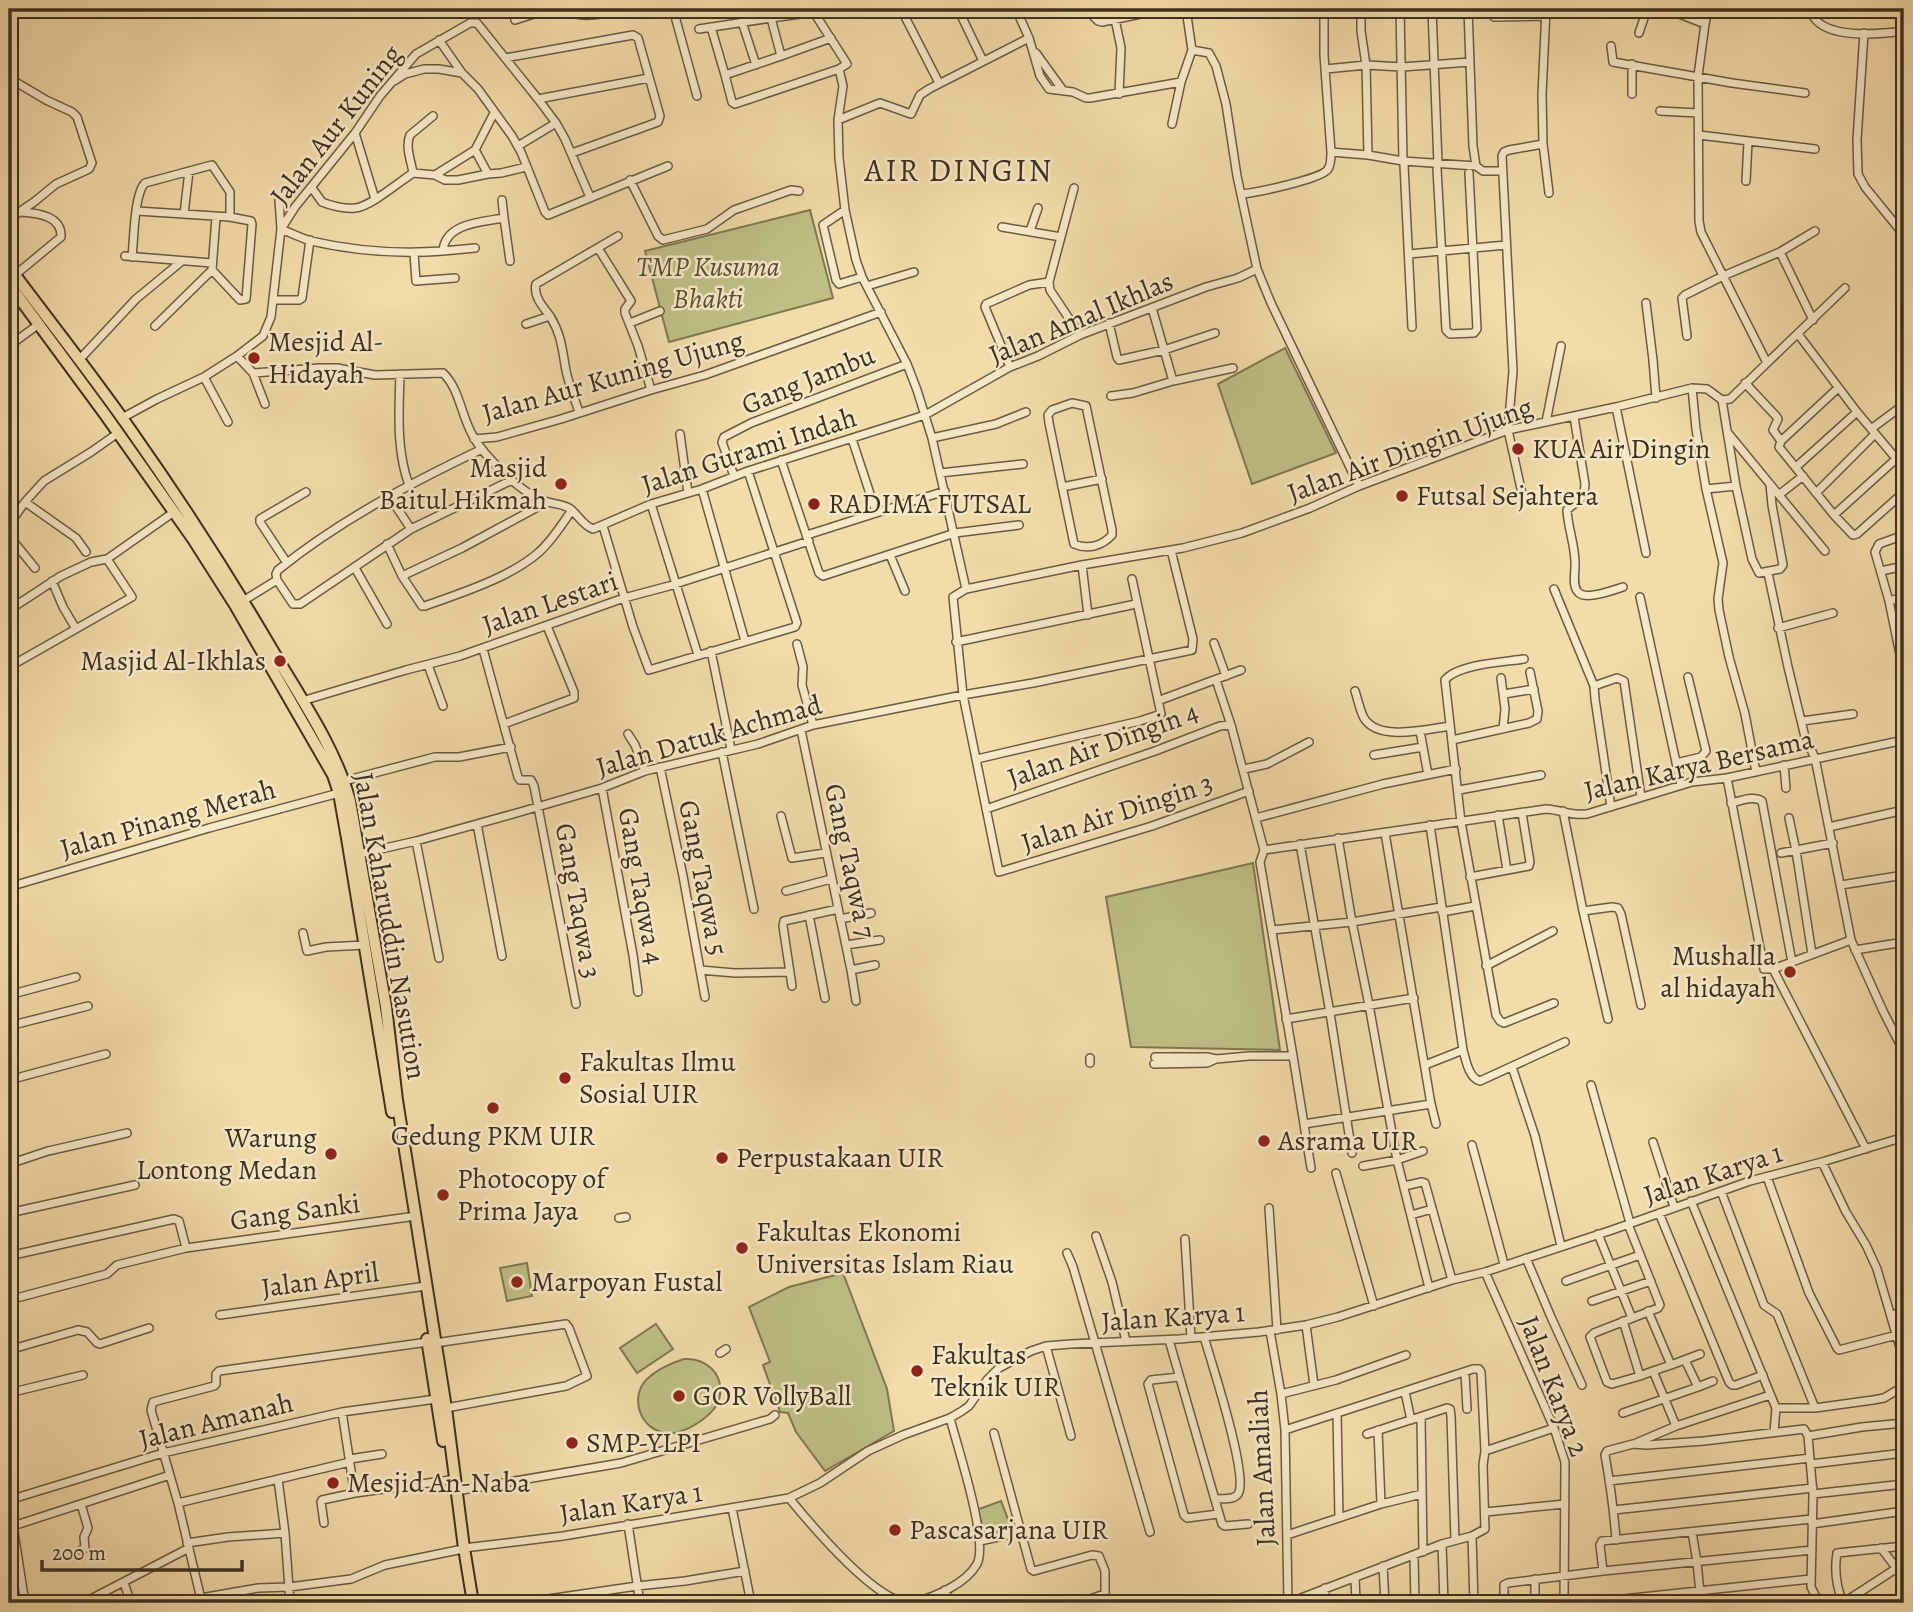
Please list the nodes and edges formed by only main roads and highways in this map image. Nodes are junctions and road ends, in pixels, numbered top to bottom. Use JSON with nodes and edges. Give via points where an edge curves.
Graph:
{"nodes":[{"id":1,"x":10,"y":279,"type":"edge"},
{"id":2,"x":208,"y":556,"type":"junction"},
{"id":3,"x":370,"y":944,"type":"junction"},
{"id":4,"x":423,"y":1287,"type":"junction"},
{"id":5,"x":432,"y":1343,"type":"junction"},
{"id":6,"x":461,"y":1549,"type":"junction"},
{"id":7,"x":466,"y":1603,"type":"edge"},
{"id":8,"x":473,"y":1603,"type":"edge"}],
"edges":[{"from":1,"to":2,"type":"highway","name":"Jalan Kaharuddin Nasution"},
{"from":1,"to":2,"type":"highway","name":"Jalan Kaharuddin Nasution","via":[[122,418]]},
{"from":2,"to":3,"type":"highway","name":"Jalan Kaharuddin Nasution","via":[[333,775]]},
{"from":2,"to":3,"type":"highway","name":"Jalan Kaharuddin Nasution","via":[[243,601],[339,766],[359,854]]},
{"from":3,"to":4,"type":"highway","name":"Jalan Kaharuddin Nasution"},
{"from":3,"to":4,"type":"highway","name":"Jalan Kaharuddin Nasution"},
{"from":4,"to":5,"type":"highway","name":"Jalan Kaharuddin Nasution"},
{"from":5,"to":6,"type":"highway","name":"Jalan Kaharuddin Nasution","via":[[436,1399]]},
{"from":5,"to":6,"type":"highway","name":"Jalan Kaharuddin Nasution","via":[[446,1408]]},
{"from":6,"to":7,"type":"highway","name":"Jalan Kaharuddin Nasution"},
{"from":6,"to":8,"type":"highway","name":"Jalan Kaharuddin Nasution"}]}
